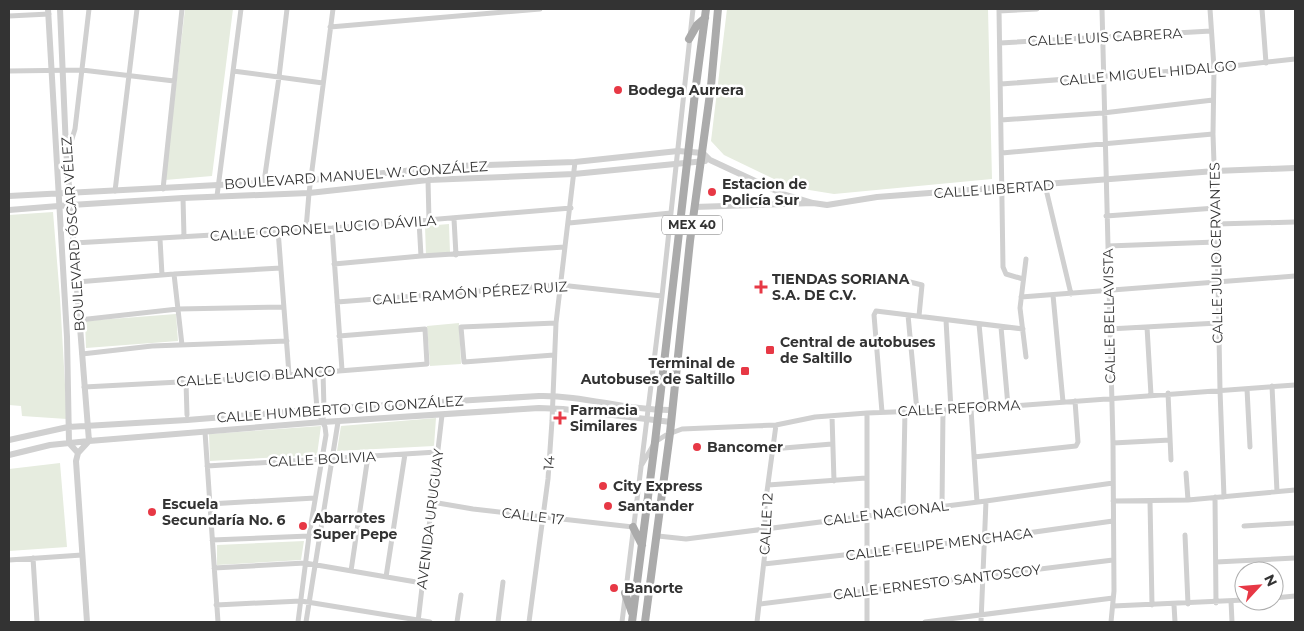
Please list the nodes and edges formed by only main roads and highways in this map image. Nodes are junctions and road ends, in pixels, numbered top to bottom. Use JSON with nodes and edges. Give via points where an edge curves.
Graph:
{"nodes":[{"id":1,"x":706,"y":9,"type":"edge"},
{"id":2,"x":718,"y":9,"type":"edge"},
{"id":3,"x":705,"y":18,"type":"junction"},
{"id":4,"x":689,"y":39,"type":"road end"},
{"id":5,"x":633,"y":527,"type":"road end"},
{"id":6,"x":642,"y":545,"type":"junction"},
{"id":7,"x":625,"y":593,"type":"road end"},
{"id":8,"x":632,"y":618,"type":"edge"},
{"id":9,"x":645,"y":622,"type":"edge"}],
"edges":[{"from":1,"to":3,"type":"main road"},
{"from":2,"to":9,"type":"main road","number":"MEX 40","via":[[672,422]]},
{"from":3,"to":4,"type":"main road"},
{"from":3,"to":6,"type":"main road","number":"MEX 40"},
{"from":5,"to":6,"type":"main road"},
{"from":6,"to":8,"type":"main road","number":"MEX 40"},
{"from":7,"to":8,"type":"main road"}]}
